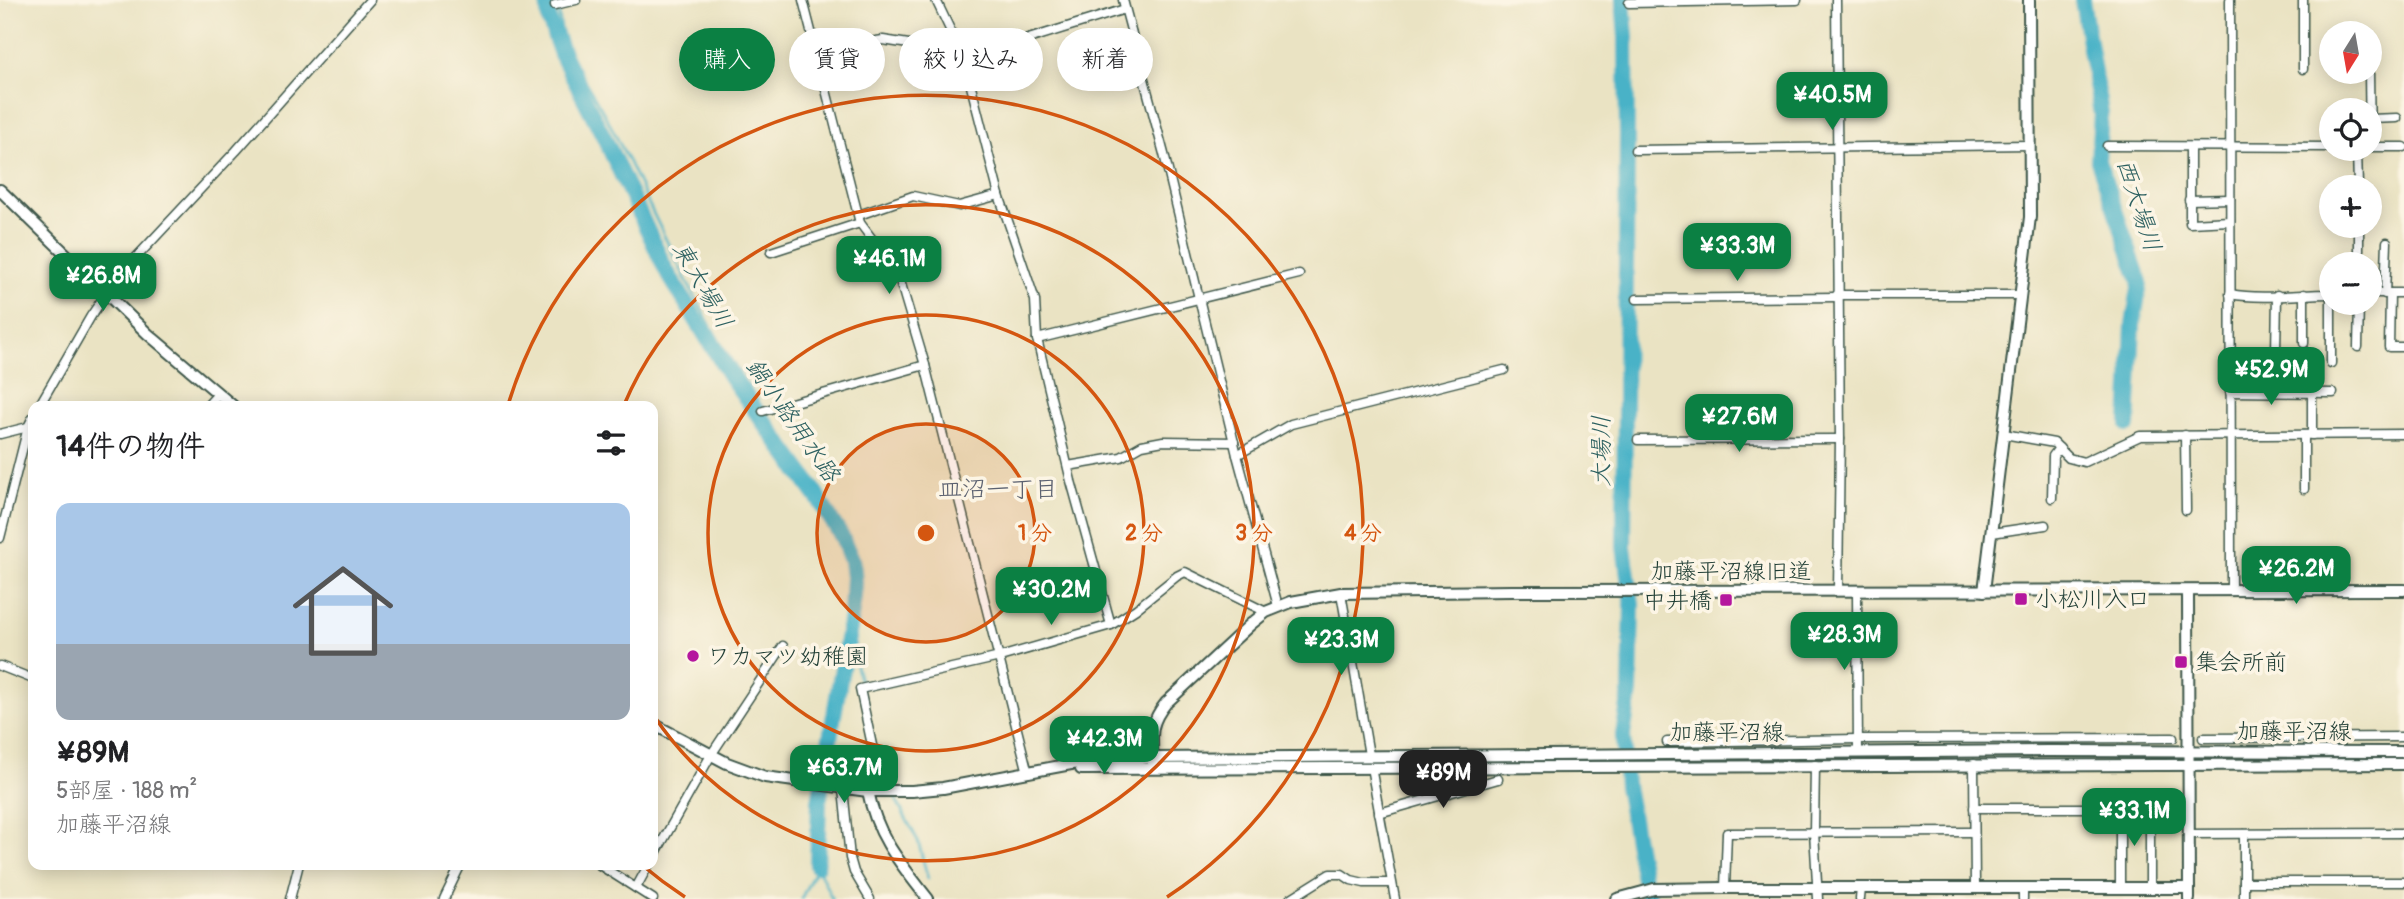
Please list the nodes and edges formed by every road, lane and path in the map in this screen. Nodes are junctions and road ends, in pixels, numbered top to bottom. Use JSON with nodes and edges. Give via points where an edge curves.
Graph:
{"nodes":[{"id":1,"x":370,"y":0,"type":"edge"},
{"id":2,"x":576,"y":0,"type":"edge"},
{"id":3,"x":803,"y":0,"type":"edge"},
{"id":4,"x":936,"y":0,"type":"edge"},
{"id":5,"x":1123,"y":0,"type":"edge"},
{"id":6,"x":1797,"y":0,"type":"edge"},
{"id":7,"x":1836,"y":0,"type":"edge"},
{"id":8,"x":2029,"y":0,"type":"edge"},
{"id":9,"x":2230,"y":0,"type":"edge"},
{"id":10,"x":2304,"y":0,"type":"edge"},
{"id":11,"x":1629,"y":3,"type":"dead end"},
{"id":12,"x":555,"y":5,"type":"dead end"},
{"id":13,"x":1125,"y":9,"type":"junction"},
{"id":14,"x":810,"y":28,"type":"edge"},
{"id":15,"x":949,"y":28,"type":"edge"},
{"id":16,"x":1043,"y":34,"type":"edge"},
{"id":17,"x":2303,"y":69,"type":"dead end"},
{"id":18,"x":826,"y":91,"type":"edge"},
{"id":19,"x":972,"y":91,"type":"edge"},
{"id":20,"x":2397,"y":118,"type":"dead end"},
{"id":21,"x":2382,"y":119,"type":"edge"},
{"id":22,"x":2030,"y":145,"type":"junction"},
{"id":23,"x":2107,"y":146,"type":"dead end"},
{"id":24,"x":1837,"y":147,"type":"junction"},
{"id":25,"x":2190,"y":147,"type":"junction"},
{"id":26,"x":2230,"y":147,"type":"junction"},
{"id":27,"x":2319,"y":147,"type":"edge"},
{"id":28,"x":2382,"y":147,"type":"edge"},
{"id":29,"x":2404,"y":147,"type":"edge"},
{"id":30,"x":1635,"y":150,"type":"dead end"},
{"id":31,"x":0,"y":190,"type":"edge"},
{"id":32,"x":999,"y":195,"type":"junction"},
{"id":33,"x":2230,"y":199,"type":"junction"},
{"id":34,"x":2189,"y":200,"type":"junction"},
{"id":35,"x":859,"y":219,"type":"junction"},
{"id":36,"x":2230,"y":221,"type":"junction"},
{"id":37,"x":2387,"y":242,"type":"dead end"},
{"id":38,"x":771,"y":252,"type":"dead end"},
{"id":39,"x":1298,"y":274,"type":"dead end"},
{"id":40,"x":105,"y":293,"type":"junction"},
{"id":41,"x":2382,"y":293,"type":"edge"},
{"id":42,"x":2387,"y":293,"type":"junction"},
{"id":43,"x":2404,"y":293,"type":"edge"},
{"id":44,"x":2230,"y":294,"type":"junction"},
{"id":45,"x":2304,"y":294,"type":"junction"},
{"id":46,"x":2319,"y":294,"type":"edge"},
{"id":47,"x":2020,"y":295,"type":"junction"},
{"id":48,"x":2277,"y":295,"type":"junction"},
{"id":49,"x":1837,"y":296,"type":"junction"},
{"id":50,"x":1198,"y":298,"type":"junction"},
{"id":51,"x":1637,"y":299,"type":"dead end"},
{"id":52,"x":2331,"y":315,"type":"edge"},
{"id":53,"x":2359,"y":315,"type":"edge"},
{"id":54,"x":1037,"y":339,"type":"junction"},
{"id":55,"x":2304,"y":343,"type":"dead end"},
{"id":56,"x":2358,"y":347,"type":"dead end"},
{"id":57,"x":2404,"y":347,"type":"edge"},
{"id":58,"x":2276,"y":352,"type":"dead end"},
{"id":59,"x":2331,"y":363,"type":"dead end"},
{"id":60,"x":925,"y":365,"type":"junction"},
{"id":61,"x":1504,"y":370,"type":"dead end"},
{"id":62,"x":2230,"y":392,"type":"junction"},
{"id":63,"x":2312,"y":393,"type":"junction"},
{"id":64,"x":2333,"y":393,"type":"dead end"},
{"id":65,"x":218,"y":394,"type":"junction"},
{"id":66,"x":42,"y":401,"type":"edge"},
{"id":67,"x":212,"y":401,"type":"edge"},
{"id":68,"x":227,"y":401,"type":"edge"},
{"id":69,"x":763,"y":411,"type":"dead end"},
{"id":70,"x":28,"y":427,"type":"joint"},
{"id":71,"x":0,"y":434,"type":"edge"},
{"id":72,"x":2004,"y":434,"type":"junction"},
{"id":73,"x":2185,"y":435,"type":"junction"},
{"id":74,"x":2230,"y":435,"type":"junction"},
{"id":75,"x":2308,"y":435,"type":"junction"},
{"id":76,"x":2404,"y":435,"type":"edge"},
{"id":77,"x":1840,"y":439,"type":"junction"},
{"id":78,"x":1638,"y":440,"type":"dead end"},
{"id":79,"x":1234,"y":442,"type":"junction"},
{"id":80,"x":2059,"y":448,"type":"junction"},
{"id":81,"x":1237,"y":455,"type":"junction"},
{"id":82,"x":1068,"y":466,"type":"junction"},
{"id":83,"x":2304,"y":489,"type":"dead end"},
{"id":84,"x":2052,"y":498,"type":"dead end"},
{"id":85,"x":2186,"y":510,"type":"dead end"},
{"id":86,"x":2045,"y":525,"type":"dead end"},
{"id":87,"x":1992,"y":533,"type":"junction"},
{"id":88,"x":0,"y":538,"type":"edge"},
{"id":89,"x":2404,"y":590,"type":"edge"},
{"id":90,"x":1984,"y":591,"type":"junction"},
{"id":91,"x":2188,"y":591,"type":"junction"},
{"id":92,"x":2231,"y":591,"type":"junction"},
{"id":93,"x":1838,"y":592,"type":"junction"},
{"id":94,"x":1857,"y":592,"type":"junction"},
{"id":95,"x":1341,"y":593,"type":"junction"},
{"id":96,"x":1278,"y":606,"type":"junction"},
{"id":97,"x":1266,"y":612,"type":"junction"},
{"id":98,"x":1111,"y":625,"type":"junction"},
{"id":99,"x":783,"y":646,"type":"dead end"},
{"id":100,"x":1000,"y":657,"type":"junction"},
{"id":101,"x":0,"y":666,"type":"edge"},
{"id":102,"x":28,"y":677,"type":"edge"},
{"id":103,"x":1152,"y":724,"type":"junction"},
{"id":104,"x":658,"y":727,"type":"edge"},
{"id":105,"x":2404,"y":737,"type":"edge"},
{"id":106,"x":2048,"y":738,"type":"junction"},
{"id":107,"x":2173,"y":738,"type":"dead end"},
{"id":108,"x":2203,"y":738,"type":"dead end"},
{"id":109,"x":2254,"y":738,"type":"junction"},
{"id":110,"x":1858,"y":739,"type":"junction"},
{"id":111,"x":1667,"y":742,"type":"dead end"},
{"id":112,"x":1108,"y":749,"type":"dead end"},
{"id":113,"x":2048,"y":751,"type":"junction"},
{"id":114,"x":2188,"y":751,"type":"junction"},
{"id":115,"x":1858,"y":752,"type":"junction"},
{"id":116,"x":2254,"y":752,"type":"junction"},
{"id":117,"x":2404,"y":752,"type":"edge"},
{"id":118,"x":711,"y":755,"type":"junction"},
{"id":119,"x":1369,"y":755,"type":"junction"},
{"id":120,"x":1153,"y":763,"type":"junction"},
{"id":121,"x":1974,"y":764,"type":"junction"},
{"id":122,"x":2188,"y":764,"type":"junction"},
{"id":123,"x":2404,"y":764,"type":"edge"},
{"id":124,"x":1815,"y":765,"type":"junction"},
{"id":125,"x":1371,"y":767,"type":"junction"},
{"id":126,"x":1028,"y":773,"type":"junction"},
{"id":127,"x":1498,"y":779,"type":"dead end"},
{"id":128,"x":843,"y":789,"type":"junction"},
{"id":129,"x":868,"y":791,"type":"junction"},
{"id":130,"x":882,"y":792,"type":"junction"},
{"id":131,"x":1974,"y":808,"type":"junction"},
{"id":132,"x":2120,"y":808,"type":"junction"},
{"id":133,"x":1379,"y":813,"type":"junction"},
{"id":134,"x":1814,"y":832,"type":"junction"},
{"id":135,"x":1974,"y":832,"type":"junction"},
{"id":136,"x":2404,"y":833,"type":"edge"},
{"id":137,"x":2189,"y":834,"type":"junction"},
{"id":138,"x":2244,"y":834,"type":"junction"},
{"id":139,"x":658,"y":849,"type":"edge"},
{"id":140,"x":297,"y":870,"type":"edge"},
{"id":141,"x":458,"y":870,"type":"edge"},
{"id":142,"x":608,"y":870,"type":"edge"},
{"id":143,"x":646,"y":870,"type":"edge"},
{"id":144,"x":2244,"y":882,"type":"junction"},
{"id":145,"x":2404,"y":882,"type":"edge"},
{"id":146,"x":1391,"y":883,"type":"junction"},
{"id":147,"x":2120,"y":887,"type":"junction"},
{"id":148,"x":636,"y":888,"type":"junction"},
{"id":149,"x":1725,"y":888,"type":"junction"},
{"id":150,"x":1975,"y":888,"type":"junction"},
{"id":151,"x":2150,"y":888,"type":"junction"},
{"id":152,"x":2189,"y":893,"type":"edge"},
{"id":153,"x":1817,"y":894,"type":"edge"},
{"id":154,"x":1861,"y":894,"type":"edge"},
{"id":155,"x":2023,"y":894,"type":"edge"},
{"id":156,"x":290,"y":899,"type":"edge"},
{"id":157,"x":444,"y":899,"type":"edge"},
{"id":158,"x":653,"y":899,"type":"edge"},
{"id":159,"x":870,"y":899,"type":"edge"},
{"id":160,"x":928,"y":899,"type":"edge"},
{"id":161,"x":1290,"y":899,"type":"edge"},
{"id":162,"x":1395,"y":899,"type":"edge"},
{"id":163,"x":1617,"y":899,"type":"edge"},
{"id":164,"x":2244,"y":899,"type":"edge"}],
"edges":[{"from":1,"to":40,"type":"street"},
{"from":2,"to":12,"type":"street"},
{"from":3,"to":14,"type":"street"},
{"from":4,"to":15,"type":"street"},
{"from":5,"to":13,"type":"street"},
{"from":6,"to":11,"type":"street"},
{"from":7,"to":24,"type":"street"},
{"from":8,"to":22,"type":"main road"},
{"from":9,"to":26,"type":"street"},
{"from":10,"to":17,"type":"street"},
{"from":13,"to":16,"type":"street"},
{"from":13,"to":50,"type":"street"},
{"from":18,"to":35,"type":"street"},
{"from":19,"to":32,"type":"street"},
{"from":20,"to":21,"type":"street"},
{"from":22,"to":24,"type":"street"},
{"from":22,"to":47,"type":"main road","via":[[2030,217]]},
{"from":23,"to":25,"type":"street"},
{"from":24,"to":30,"type":"street"},
{"from":24,"to":49,"type":"street"},
{"from":25,"to":26,"type":"street"},
{"from":25,"to":34,"type":"street"},
{"from":26,"to":27,"type":"street"},
{"from":26,"to":33,"type":"street"},
{"from":28,"to":29,"type":"street"},
{"from":31,"to":40,"type":"main road"},
{"from":32,"to":35,"type":"street","via":[[959,206],[913,196]]},
{"from":32,"to":54,"type":"street","via":[[1035,300]]},
{"from":33,"to":34,"type":"street"},
{"from":33,"to":36,"type":"street"},
{"from":34,"to":36,"type":"street","via":[[2190,223]]},
{"from":35,"to":38,"type":"street"},
{"from":35,"to":60,"type":"street","via":[[898,274]]},
{"from":36,"to":44,"type":"street"},
{"from":37,"to":42,"type":"street"},
{"from":39,"to":50,"type":"street"},
{"from":40,"to":65,"type":"main road"},
{"from":40,"to":66,"type":"street"},
{"from":41,"to":42,"type":"street"},
{"from":42,"to":43,"type":"street"},
{"from":42,"to":57,"type":"street","via":[[2389,347]]},
{"from":44,"to":48,"type":"street","via":[[2251,298]]},
{"from":44,"to":62,"type":"street"},
{"from":45,"to":46,"type":"street"},
{"from":45,"to":48,"type":"street"},
{"from":45,"to":55,"type":"street"},
{"from":47,"to":49,"type":"street"},
{"from":47,"to":72,"type":"main road"},
{"from":48,"to":58,"type":"street"},
{"from":49,"to":51,"type":"street"},
{"from":49,"to":77,"type":"street"},
{"from":50,"to":54,"type":"street"},
{"from":50,"to":79,"type":"street"},
{"from":52,"to":59,"type":"street"},
{"from":53,"to":56,"type":"street"},
{"from":54,"to":82,"type":"street"},
{"from":60,"to":69,"type":"street"},
{"from":60,"to":100,"type":"street"},
{"from":61,"to":81,"type":"street","via":[[1291,424]]},
{"from":62,"to":63,"type":"street"},
{"from":62,"to":74,"type":"street"},
{"from":63,"to":64,"type":"street"},
{"from":63,"to":75,"type":"street"},
{"from":65,"to":67,"type":"street"},
{"from":65,"to":68,"type":"main road"},
{"from":70,"to":71,"type":"street"},
{"from":70,"to":88,"type":"street"},
{"from":72,"to":80,"type":"street","via":[[2054,443]]},
{"from":72,"to":87,"type":"main road"},
{"from":73,"to":74,"type":"street"},
{"from":73,"to":80,"type":"street","via":[[2140,436],[2084,462],[2069,458]]},
{"from":73,"to":85,"type":"street"},
{"from":74,"to":75,"type":"street"},
{"from":74,"to":92,"type":"street"},
{"from":75,"to":76,"type":"street"},
{"from":75,"to":83,"type":"street"},
{"from":77,"to":78,"type":"street"},
{"from":77,"to":93,"type":"street"},
{"from":79,"to":81,"type":"street"},
{"from":79,"to":82,"type":"street","via":[[1163,441],[1142,445],[1121,457]]},
{"from":80,"to":84,"type":"street","via":[[2053,456]]},
{"from":81,"to":96,"type":"street"},
{"from":82,"to":98,"type":"street"},
{"from":86,"to":87,"type":"street"},
{"from":87,"to":90,"type":"main road"},
{"from":89,"to":92,"type":"main road","name":"加藤平沼線旧道"},
{"from":90,"to":91,"type":"main road","name":"加藤平沼線旧道"},
{"from":90,"to":94,"type":"main road","name":"加藤平沼線旧道"},
{"from":91,"to":92,"type":"main road","name":"加藤平沼線旧道"},
{"from":91,"to":114,"type":"main road"},
{"from":93,"to":94,"type":"main road","name":"加藤平沼線旧道"},
{"from":93,"to":95,"type":"main road","name":"加藤平沼線旧道"},
{"from":94,"to":110,"type":"street"},
{"from":95,"to":96,"type":"main road","name":"加藤平沼線旧道"},
{"from":95,"to":119,"type":"street"},
{"from":96,"to":97,"type":"main road","name":"加藤平沼線旧道"},
{"from":97,"to":98,"type":"street","via":[[1185,572]]},
{"from":97,"to":103,"type":"main road","name":"加藤平沼線旧道","via":[[1166,703]]},
{"from":98,"to":100,"type":"street"},
{"from":99,"to":118,"type":"street"},
{"from":100,"to":126,"type":"street"},
{"from":100,"to":130,"type":"street","via":[[860,689]]},
{"from":101,"to":102,"type":"street"},
{"from":103,"to":112,"type":"street","via":[[1144,723]]},
{"from":103,"to":120,"type":"main road"},
{"from":104,"to":118,"type":"main road","name":"加藤平沼線"},
{"from":105,"to":109,"type":"street"},
{"from":106,"to":107,"type":"street"},
{"from":106,"to":110,"type":"street"},
{"from":106,"to":113,"type":"street"},
{"from":108,"to":109,"type":"street"},
{"from":109,"to":116,"type":"street"},
{"from":110,"to":111,"type":"street"},
{"from":110,"to":115,"type":"street"},
{"from":113,"to":114,"type":"main road","name":"加藤平沼線"},
{"from":113,"to":115,"type":"main road","name":"加藤平沼線"},
{"from":114,"to":116,"type":"main road","name":"加藤平沼線"},
{"from":114,"to":122,"type":"main road"},
{"from":115,"to":119,"type":"main road","name":"加藤平沼線"},
{"from":116,"to":117,"type":"main road","name":"加藤平沼線"},
{"from":118,"to":128,"type":"main road","name":"加藤平沼線","via":[[765,777]]},
{"from":118,"to":139,"type":"street"},
{"from":119,"to":120,"type":"main road","name":"加藤平沼線"},
{"from":120,"to":125,"type":"main road","name":"加藤平沼線"},
{"from":120,"to":126,"type":"main road","name":"加藤平沼線","via":[[1088,761]]},
{"from":121,"to":122,"type":"main road","name":"加藤平沼線"},
{"from":121,"to":124,"type":"main road","name":"加藤平沼線"},
{"from":121,"to":131,"type":"street"},
{"from":122,"to":123,"type":"main road","name":"加藤平沼線"},
{"from":122,"to":137,"type":"main road"},
{"from":124,"to":125,"type":"main road","name":"加藤平沼線"},
{"from":124,"to":134,"type":"street"},
{"from":125,"to":133,"type":"street"},
{"from":126,"to":130,"type":"main road","name":"加藤平沼線","via":[[943,788]]},
{"from":127,"to":133,"type":"street"},
{"from":128,"to":129,"type":"main road","name":"加藤平沼線"},
{"from":128,"to":159,"type":"street","via":[[850,858]]},
{"from":129,"to":130,"type":"main road","name":"加藤平沼線"},
{"from":129,"to":160,"type":"main road","via":[[880,833]]},
{"from":131,"to":132,"type":"street"},
{"from":131,"to":135,"type":"street"},
{"from":132,"to":147,"type":"street"},
{"from":132,"to":151,"type":"street","via":[[2150,808]]},
{"from":133,"to":146,"type":"street"},
{"from":134,"to":135,"type":"street"},
{"from":134,"to":149,"type":"street","via":[[1727,832]]},
{"from":134,"to":153,"type":"street"},
{"from":135,"to":150,"type":"street"},
{"from":136,"to":138,"type":"street"},
{"from":137,"to":138,"type":"street"},
{"from":137,"to":152,"type":"main road"},
{"from":138,"to":144,"type":"street"},
{"from":140,"to":156,"type":"street"},
{"from":141,"to":157,"type":"street"},
{"from":142,"to":148,"type":"street"},
{"from":143,"to":148,"type":"street"},
{"from":144,"to":145,"type":"street"},
{"from":144,"to":164,"type":"street"},
{"from":146,"to":161,"type":"street","via":[[1364,883],[1330,874]]},
{"from":146,"to":162,"type":"street"},
{"from":147,"to":151,"type":"main road"},
{"from":147,"to":155,"type":"main road"},
{"from":148,"to":158,"type":"street"},
{"from":149,"to":153,"type":"main road"},
{"from":149,"to":163,"type":"main road","via":[[1654,889]]},
{"from":150,"to":154,"type":"main road"},
{"from":150,"to":155,"type":"main road"},
{"from":151,"to":152,"type":"main road"},
{"from":153,"to":154,"type":"main road"}]}
